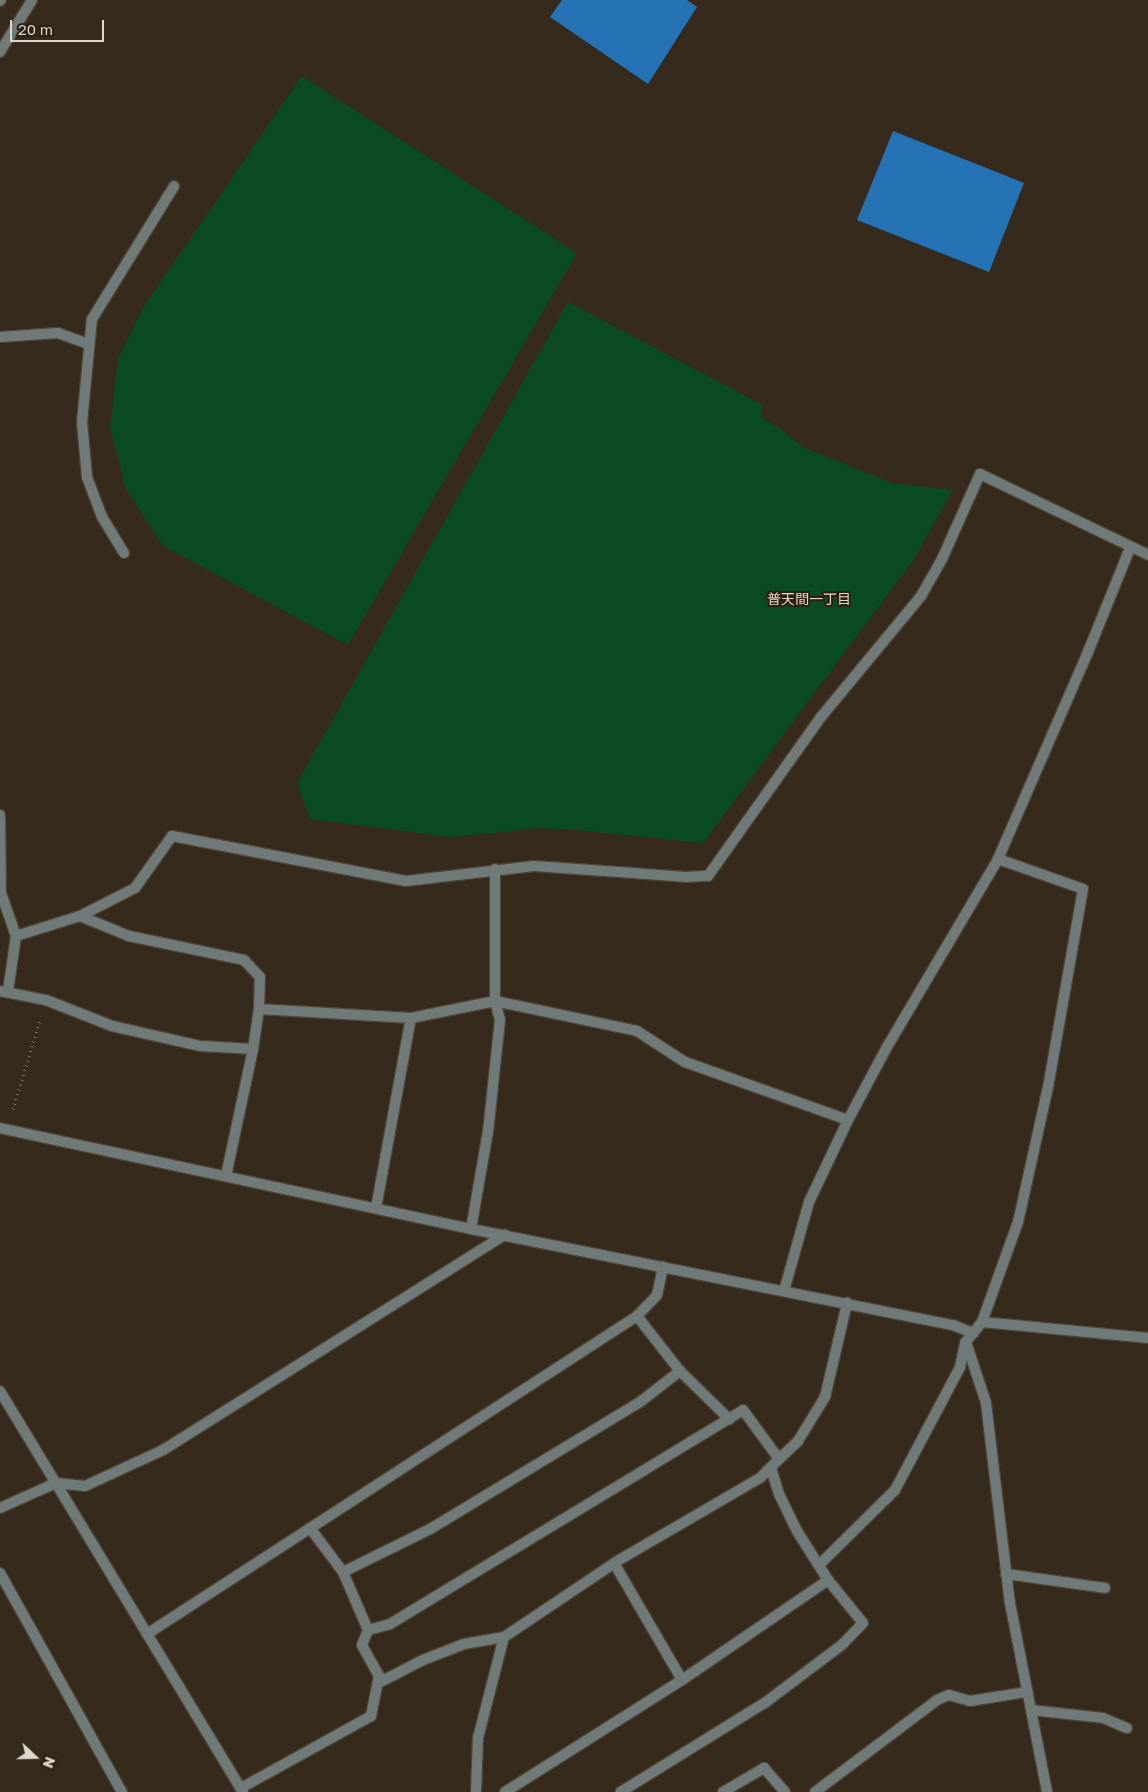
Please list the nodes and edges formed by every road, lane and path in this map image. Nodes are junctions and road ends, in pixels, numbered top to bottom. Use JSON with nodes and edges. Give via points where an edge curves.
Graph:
{"nodes":[{"id":1,"x":32,"y":0,"type":"edge"},
{"id":2,"x":0,"y":52,"type":"edge"},
{"id":3,"x":174,"y":186,"type":"dead end"},
{"id":4,"x":0,"y":337,"type":"edge"},
{"id":5,"x":89,"y":344,"type":"junction"},
{"id":6,"x":1130,"y":548,"type":"junction"},
{"id":7,"x":124,"y":552,"type":"dead end"},
{"id":8,"x":1148,"y":555,"type":"edge"},
{"id":9,"x":0,"y":815,"type":"edge"},
{"id":10,"x":1,"y":844,"type":"edge"},
{"id":11,"x":998,"y":859,"type":"junction"},
{"id":12,"x":494,"y":869,"type":"junction"},
{"id":13,"x":80,"y":916,"type":"junction"},
{"id":14,"x":16,"y":936,"type":"junction"},
{"id":15,"x":4,"y":991,"type":"edge"},
{"id":16,"x":46,"y":1000,"type":"junction"},
{"id":17,"x":495,"y":1001,"type":"junction"},
{"id":18,"x":259,"y":1009,"type":"junction"},
{"id":19,"x":411,"y":1018,"type":"junction"},
{"id":20,"x":253,"y":1049,"type":"junction"},
{"id":21,"x":848,"y":1120,"type":"junction"},
{"id":22,"x":4,"y":1129,"type":"edge"},
{"id":23,"x":226,"y":1176,"type":"junction"},
{"id":24,"x":376,"y":1208,"type":"junction"},
{"id":25,"x":471,"y":1229,"type":"junction"},
{"id":26,"x":504,"y":1236,"type":"junction"},
{"id":27,"x":663,"y":1267,"type":"junction"},
{"id":28,"x":784,"y":1291,"type":"junction"},
{"id":29,"x":847,"y":1302,"type":"junction"},
{"id":30,"x":637,"y":1316,"type":"junction"},
{"id":31,"x":982,"y":1322,"type":"junction"},
{"id":32,"x":973,"y":1333,"type":"junction"},
{"id":33,"x":1148,"y":1338,"type":"edge"},
{"id":34,"x":966,"y":1342,"type":"junction"},
{"id":35,"x":680,"y":1371,"type":"junction"},
{"id":36,"x":0,"y":1391,"type":"edge"},
{"id":37,"x":729,"y":1419,"type":"junction"},
{"id":38,"x":780,"y":1459,"type":"junction"},
{"id":39,"x":770,"y":1468,"type":"junction"},
{"id":40,"x":56,"y":1483,"type":"junction"},
{"id":41,"x":0,"y":1508,"type":"edge"},
{"id":42,"x":310,"y":1528,"type":"junction"},
{"id":43,"x":614,"y":1563,"type":"junction"},
{"id":44,"x":818,"y":1565,"type":"junction"},
{"id":45,"x":344,"y":1572,"type":"junction"},
{"id":46,"x":0,"y":1573,"type":"edge"},
{"id":47,"x":1006,"y":1574,"type":"junction"},
{"id":48,"x":828,"y":1580,"type":"junction"},
{"id":49,"x":1105,"y":1588,"type":"dead end"},
{"id":50,"x":368,"y":1630,"type":"junction"},
{"id":51,"x":147,"y":1634,"type":"junction"},
{"id":52,"x":504,"y":1637,"type":"junction"},
{"id":53,"x":682,"y":1680,"type":"junction"},
{"id":54,"x":378,"y":1684,"type":"junction"},
{"id":55,"x":1027,"y":1692,"type":"junction"},
{"id":56,"x":1031,"y":1710,"type":"junction"},
{"id":57,"x":1127,"y":1728,"type":"dead end"},
{"id":58,"x":242,"y":1790,"type":"edge"},
{"id":59,"x":122,"y":1792,"type":"edge"},
{"id":60,"x":476,"y":1792,"type":"edge"},
{"id":61,"x":505,"y":1792,"type":"edge"},
{"id":62,"x":621,"y":1792,"type":"edge"},
{"id":63,"x":723,"y":1792,"type":"edge"},
{"id":64,"x":784,"y":1792,"type":"edge"},
{"id":65,"x":815,"y":1792,"type":"edge"},
{"id":66,"x":1047,"y":1792,"type":"edge"}],
"edges":[{"from":1,"to":2,"type":"street"},
{"from":3,"to":5,"type":"street","via":[[92,319]]},
{"from":4,"to":5,"type":"street","via":[[58,333]]},
{"from":5,"to":7,"type":"street","via":[[82,422],[87,477],[102,517]]},
{"from":6,"to":8,"type":"street"},
{"from":6,"to":11,"type":"street"},
{"from":6,"to":12,"type":"street","via":[[980,474],[942,560],[921,596],[821,717],[708,876],[534,866]]},
{"from":9,"to":10,"type":"street"},
{"from":10,"to":14,"type":"street","via":[[1,893]]},
{"from":11,"to":21,"type":"street"},
{"from":11,"to":31,"type":"street","via":[[1082,889],[1048,1087],[1018,1222]]},
{"from":12,"to":13,"type":"street","via":[[406,880],[172,836],[135,888]]},
{"from":12,"to":17,"type":"street"},
{"from":13,"to":14,"type":"street"},
{"from":13,"to":18,"type":"street","via":[[129,936],[244,960],[260,977]]},
{"from":14,"to":15,"type":"street"},
{"from":15,"to":16,"type":"street"},
{"from":16,"to":20,"type":"street","via":[[112,1026],[202,1046]]},
{"from":16,"to":22,"type":"path"},
{"from":17,"to":19,"type":"street"},
{"from":17,"to":21,"type":"street","via":[[637,1032],[685,1062]]},
{"from":17,"to":25,"type":"street","via":[[500,1020],[488,1132]]},
{"from":18,"to":19,"type":"street"},
{"from":18,"to":20,"type":"street"},
{"from":19,"to":24,"type":"street"},
{"from":20,"to":23,"type":"street"},
{"from":21,"to":28,"type":"street","via":[[810,1202]]},
{"from":22,"to":23,"type":"street"},
{"from":23,"to":24,"type":"street"},
{"from":24,"to":25,"type":"street"},
{"from":25,"to":26,"type":"street"},
{"from":26,"to":27,"type":"street"},
{"from":26,"to":40,"type":"street","via":[[162,1450],[85,1486]]},
{"from":27,"to":28,"type":"street"},
{"from":27,"to":30,"type":"street","via":[[657,1295]]},
{"from":28,"to":29,"type":"street"},
{"from":29,"to":32,"type":"street","via":[[953,1325]]},
{"from":29,"to":38,"type":"street","via":[[825,1397],[798,1441]]},
{"from":30,"to":35,"type":"street"},
{"from":30,"to":42,"type":"street"},
{"from":31,"to":32,"type":"street"},
{"from":31,"to":33,"type":"street"},
{"from":32,"to":34,"type":"street"},
{"from":34,"to":44,"type":"street","via":[[960,1367],[895,1490]]},
{"from":34,"to":47,"type":"street","via":[[986,1403]]},
{"from":35,"to":37,"type":"street"},
{"from":35,"to":45,"type":"street","via":[[640,1402],[432,1528]]},
{"from":36,"to":40,"type":"street"},
{"from":37,"to":38,"type":"street","via":[[743,1410]]},
{"from":37,"to":50,"type":"street","via":[[390,1624]]},
{"from":38,"to":39,"type":"street"},
{"from":39,"to":43,"type":"street","via":[[760,1478]]},
{"from":39,"to":44,"type":"street","via":[[797,1531]]},
{"from":40,"to":41,"type":"street"},
{"from":40,"to":51,"type":"street"},
{"from":42,"to":45,"type":"street"},
{"from":42,"to":51,"type":"street"},
{"from":43,"to":52,"type":"street"},
{"from":43,"to":53,"type":"street"},
{"from":44,"to":48,"type":"street"},
{"from":45,"to":50,"type":"street"},
{"from":46,"to":59,"type":"street"},
{"from":47,"to":49,"type":"street"},
{"from":47,"to":55,"type":"street"},
{"from":48,"to":53,"type":"street"},
{"from":48,"to":62,"type":"street","via":[[863,1623],[843,1644],[766,1702]]},
{"from":50,"to":54,"type":"street","via":[[362,1645],[380,1676]]},
{"from":51,"to":58,"type":"street"},
{"from":52,"to":54,"type":"street","via":[[464,1644],[423,1660]]},
{"from":52,"to":60,"type":"street","via":[[478,1738]]},
{"from":53,"to":61,"type":"street"},
{"from":54,"to":58,"type":"street","via":[[371,1716]]},
{"from":55,"to":56,"type":"street"},
{"from":55,"to":65,"type":"street","via":[[970,1701],[949,1695],[937,1700]]},
{"from":56,"to":57,"type":"street","via":[[1103,1718]]},
{"from":56,"to":66,"type":"street"},
{"from":63,"to":64,"type":"street","via":[[764,1768]]}]}
